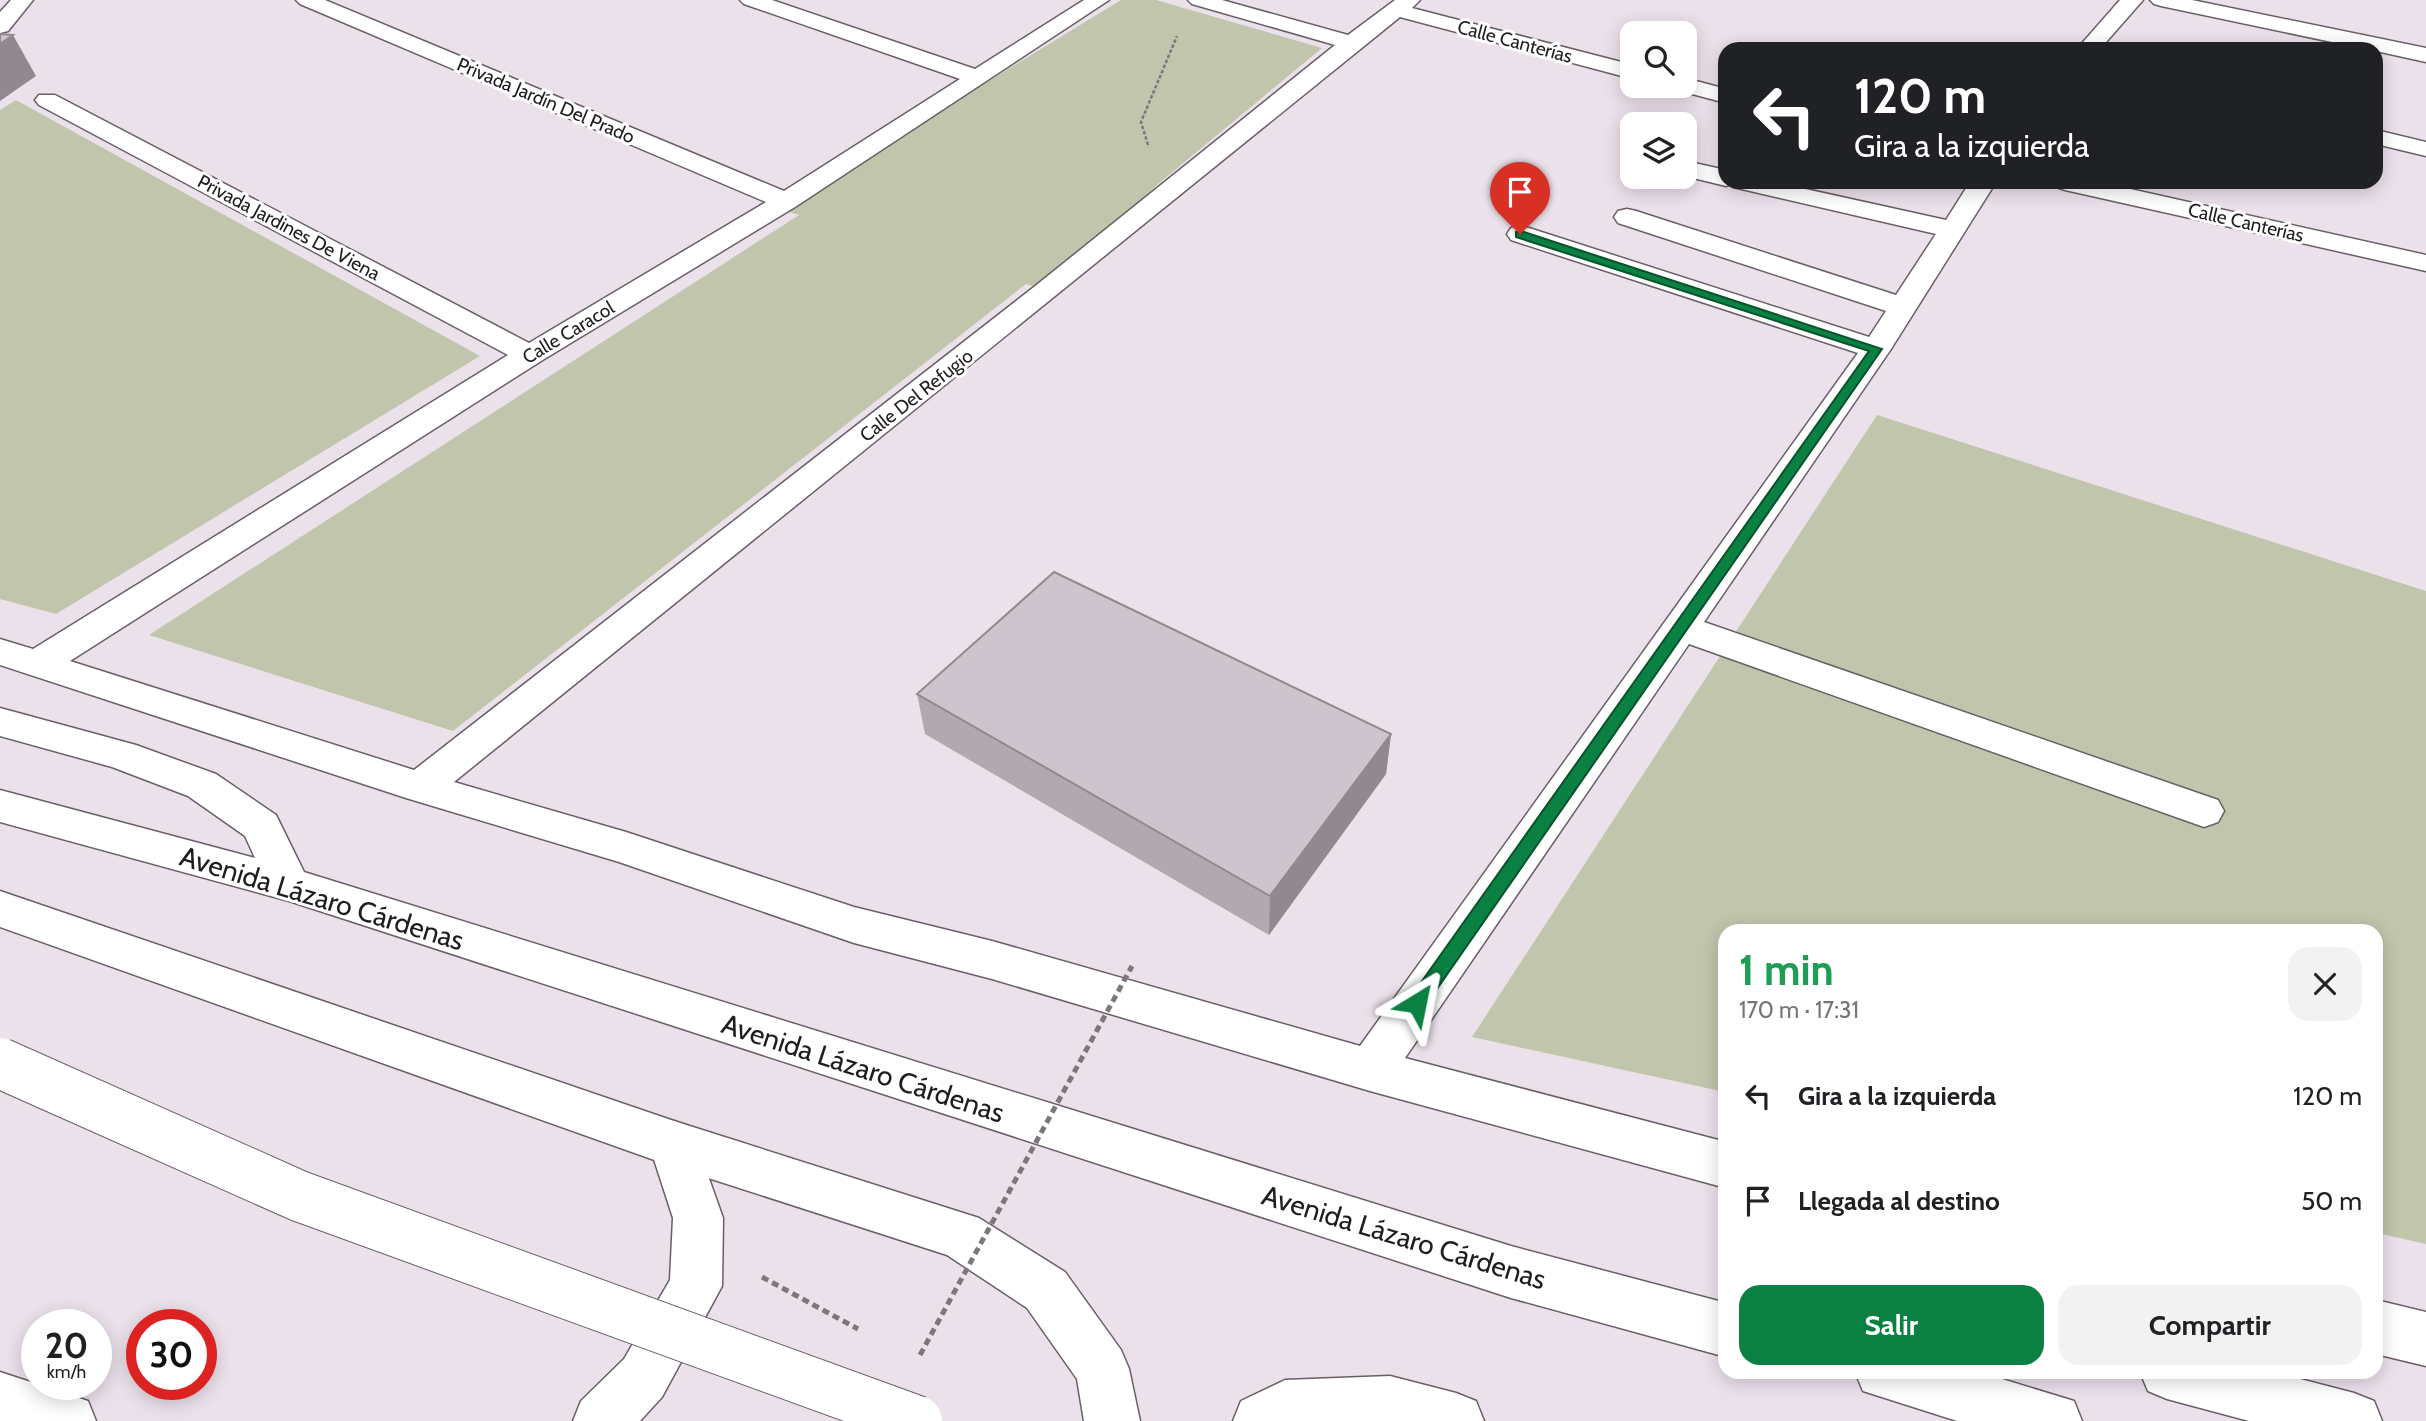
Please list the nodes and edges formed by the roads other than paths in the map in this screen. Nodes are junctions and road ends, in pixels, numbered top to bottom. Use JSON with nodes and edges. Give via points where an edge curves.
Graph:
{"nodes":[{"id":1,"x":22,"y":0,"type":"edge"},
{"id":2,"x":307,"y":0,"type":"edge"},
{"id":3,"x":751,"y":0,"type":"edge"},
{"id":4,"x":1098,"y":0,"type":"edge"},
{"id":5,"x":1199,"y":0,"type":"edge"},
{"id":6,"x":2132,"y":0,"type":"edge"},
{"id":7,"x":2161,"y":0,"type":"edge"},
{"id":8,"x":1403,"y":5,"type":"edge"},
{"id":9,"x":0,"y":26,"type":"edge"},
{"id":10,"x":2094,"y":42,"type":"edge"},
{"id":11,"x":2363,"y":42,"type":"edge"},
{"id":12,"x":1351,"y":43,"type":"junction"},
{"id":13,"x":2383,"y":46,"type":"edge"},
{"id":14,"x":2426,"y":55,"type":"edge"},
{"id":15,"x":1620,"y":68,"type":"edge"},
{"id":16,"x":976,"y":77,"type":"junction"},
{"id":17,"x":1697,"y":88,"type":"edge"},
{"id":18,"x":1718,"y":94,"type":"edge"},
{"id":19,"x":47,"y":100,"type":"dead end"},
{"id":20,"x":2383,"y":139,"type":"edge"},
{"id":21,"x":2426,"y":149,"type":"edge"},
{"id":22,"x":1697,"y":171,"type":"edge"},
{"id":23,"x":1718,"y":176,"type":"edge"},
{"id":24,"x":1771,"y":189,"type":"edge"},
{"id":25,"x":1979,"y":189,"type":"edge"},
{"id":26,"x":2096,"y":189,"type":"edge"},
{"id":27,"x":786,"y":201,"type":"junction"},
{"id":28,"x":1627,"y":217,"type":"dead end"},
{"id":29,"x":1953,"y":229,"type":"junction"},
{"id":30,"x":1520,"y":234,"type":"dead end"},
{"id":31,"x":2426,"y":263,"type":"edge"},
{"id":32,"x":1903,"y":307,"type":"junction"},
{"id":33,"x":1876,"y":349,"type":"junction"},
{"id":34,"x":530,"y":355,"type":"junction"},
{"id":35,"x":1680,"y":627,"type":"junction"},
{"id":36,"x":20,"y":658,"type":"edge"},
{"id":37,"x":0,"y":722,"type":"edge"},
{"id":38,"x":420,"y":788,"type":"junction"},
{"id":39,"x":0,"y":806,"type":"edge"},
{"id":40,"x":2204,"y":811,"type":"dead end"},
{"id":41,"x":289,"y":884,"type":"junction"},
{"id":42,"x":0,"y":909,"type":"edge"},
{"id":43,"x":0,"y":1063,"type":"edge"},
{"id":44,"x":1370,"y":1070,"type":"junction"},
{"id":45,"x":674,"y":1144,"type":"junction"},
{"id":46,"x":1718,"y":1163,"type":"edge"},
{"id":47,"x":1718,"y":1328,"type":"edge"},
{"id":48,"x":2383,"y":1329,"type":"edge"},
{"id":49,"x":2426,"y":1339,"type":"edge"},
{"id":50,"x":1907,"y":1379,"type":"edge"},
{"id":51,"x":2194,"y":1379,"type":"edge"},
{"id":52,"x":0,"y":1400,"type":"edge"},
{"id":53,"x":68,"y":1421,"type":"edge"},
{"id":54,"x":601,"y":1421,"type":"edge"},
{"id":55,"x":917,"y":1421,"type":"edge"},
{"id":56,"x":1112,"y":1421,"type":"edge"},
{"id":57,"x":1261,"y":1421,"type":"edge"},
{"id":58,"x":1456,"y":1421,"type":"edge"},
{"id":59,"x":2054,"y":1421,"type":"edge"},
{"id":60,"x":2354,"y":1421,"type":"edge"}],
"edges":[{"from":1,"to":9,"type":"main road"},
{"from":2,"to":27,"type":"main road","name":"Privada Jardín Del Prado"},
{"from":3,"to":16,"type":"main road"},
{"from":4,"to":16,"type":"main road","name":"Calle Caracol"},
{"from":5,"to":12,"type":"main road"},
{"from":6,"to":10,"type":"main road"},
{"from":7,"to":11,"type":"main road"},
{"from":8,"to":12,"type":"main road","name":"Calle Del Refugio"},
{"from":8,"to":15,"type":"main road","name":"Calle Canterías"},
{"from":12,"to":38,"type":"main road","name":"Calle Del Refugio"},
{"from":13,"to":14,"type":"main road"},
{"from":16,"to":27,"type":"main road","name":"Calle Caracol"},
{"from":17,"to":18,"type":"main road"},
{"from":19,"to":34,"type":"main road","name":"Privada Jardines De Viena"},
{"from":20,"to":21,"type":"main road"},
{"from":22,"to":23,"type":"main road"},
{"from":24,"to":29,"type":"main road"},
{"from":25,"to":29,"type":"main road"},
{"from":26,"to":31,"type":"main road","name":"Calle Canterías"},
{"from":27,"to":34,"type":"main road","name":"Calle Caracol"},
{"from":28,"to":32,"type":"main road"},
{"from":29,"to":32,"type":"main road"},
{"from":30,"to":33,"type":"main road"},
{"from":32,"to":33,"type":"main road"},
{"from":33,"to":35,"type":"main road"},
{"from":34,"to":36,"type":"main road","name":"Calle Caracol"},
{"from":35,"to":40,"type":"main road"},
{"from":35,"to":44,"type":"main road"},
{"from":36,"to":38,"type":"main road"},
{"from":37,"to":41,"type":"main road","via":[[122,755],[202,785],[261,826]]},
{"from":38,"to":44,"type":"main road","via":[[625,848],[854,925],[992,960]]},
{"from":39,"to":41,"type":"main road","name":"Avenida Lázaro Cárdenas"},
{"from":41,"to":47,"type":"main road","name":"Avenida Lázaro Cárdenas","via":[[1511,1272]]},
{"from":42,"to":45,"type":"main road"},
{"from":43,"to":55,"type":"main road","bridge":true,"via":[[299,1196]]},
{"from":44,"to":46,"type":"main road"},
{"from":45,"to":54,"type":"main road","via":[[698,1218],[696,1286],[643,1378]]},
{"from":45,"to":56,"type":"main road","via":[[961,1235],[1046,1290],[1102,1368]]},
{"from":48,"to":49,"type":"main road"},
{"from":50,"to":59,"type":"main road"},
{"from":51,"to":60,"type":"main road"},
{"from":52,"to":53,"type":"main road"},
{"from":57,"to":58,"type":"main road","via":[[1285,1408],[1390,1404]]}]}
